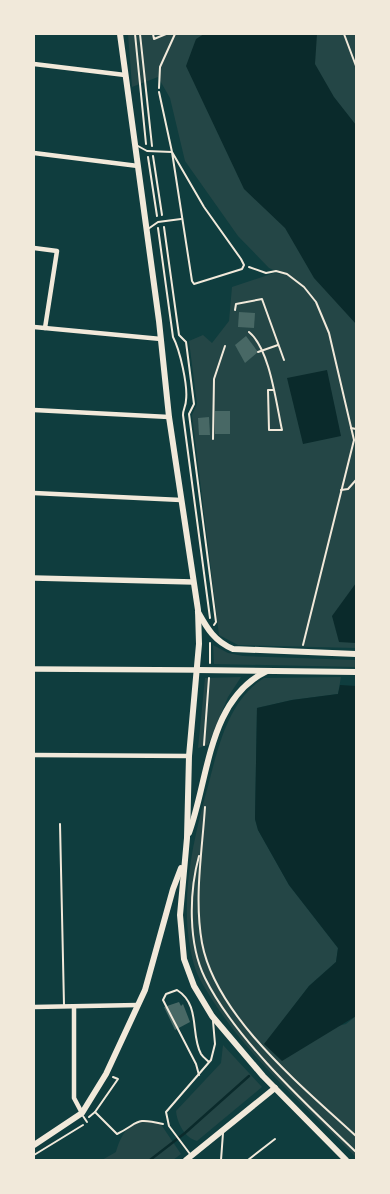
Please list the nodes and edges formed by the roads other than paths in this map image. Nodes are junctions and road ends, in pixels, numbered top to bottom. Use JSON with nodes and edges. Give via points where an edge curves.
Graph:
{"nodes":[{"id":1,"x":120,"y":34,"type":"edge"},
{"id":2,"x":125,"y":34,"type":"edge"},
{"id":3,"x":121,"y":45,"type":"junction"},
{"id":4,"x":34,"y":64,"type":"edge"},
{"id":5,"x":125,"y":75,"type":"junction"},
{"id":6,"x":159,"y":92,"type":"road end"},
{"id":7,"x":135,"y":145,"type":"junction"},
{"id":8,"x":172,"y":152,"type":"junction"},
{"id":9,"x":34,"y":153,"type":"edge"},
{"id":10,"x":138,"y":166,"type":"junction"},
{"id":11,"x":181,"y":219,"type":"junction"},
{"id":12,"x":146,"y":230,"type":"junction"},
{"id":13,"x":34,"y":248,"type":"edge"},
{"id":14,"x":34,"y":327,"type":"edge"},
{"id":15,"x":45,"y":328,"type":"junction"},
{"id":16,"x":161,"y":339,"type":"junction"},
{"id":17,"x":34,"y":410,"type":"edge"},
{"id":18,"x":169,"y":417,"type":"junction"},
{"id":19,"x":34,"y":494,"type":"edge"},
{"id":20,"x":181,"y":500,"type":"junction"},
{"id":21,"x":34,"y":578,"type":"edge"},
{"id":22,"x":193,"y":582,"type":"junction"},
{"id":23,"x":198,"y":610,"type":"junction"},
{"id":24,"x":356,"y":654,"type":"edge"},
{"id":25,"x":34,"y":669,"type":"edge"},
{"id":26,"x":197,"y":670,"type":"junction"},
{"id":27,"x":267,"y":671,"type":"junction"},
{"id":28,"x":356,"y":672,"type":"edge"},
{"id":29,"x":34,"y":755,"type":"edge"},
{"id":30,"x":189,"y":756,"type":"junction"},
{"id":31,"x":60,"y":824,"type":"dead end"},
{"id":32,"x":187,"y":838,"type":"junction"},
{"id":33,"x":183,"y":862,"type":"junction"},
{"id":34,"x":138,"y":1004,"type":"junction"},
{"id":35,"x":34,"y":1007,"type":"edge"},
{"id":36,"x":64,"y":1008,"type":"junction"},
{"id":37,"x":74,"y":1008,"type":"junction"},
{"id":38,"x":212,"y":1016,"type":"junction"},
{"id":39,"x":210,"y":1062,"type":"junction"},
{"id":40,"x":199,"y":1075,"type":"junction"},
{"id":41,"x":275,"y":1088,"type":"junction"},
{"id":42,"x":82,"y":1113,"type":"junction"},
{"id":43,"x":86,"y":1121,"type":"road end"},
{"id":44,"x":224,"y":1128,"type":"junction"},
{"id":45,"x":275,"y":1139,"type":"dead end"},
{"id":46,"x":34,"y":1145,"type":"edge"},
{"id":47,"x":190,"y":1159,"type":"edge"},
{"id":48,"x":221,"y":1160,"type":"edge"},
{"id":49,"x":248,"y":1160,"type":"edge"},
{"id":50,"x":346,"y":1160,"type":"edge"}],
"edges":[{"from":1,"to":3,"type":"main road"},
{"from":2,"to":3,"type":"lane"},
{"from":3,"to":5,"type":"main road"},
{"from":4,"to":5,"type":"street"},
{"from":5,"to":7,"type":"main road"},
{"from":6,"to":8,"type":"lane"},
{"from":7,"to":8,"type":"lane","via":[[147,151]]},
{"from":7,"to":10,"type":"main road"},
{"from":8,"to":11,"type":"lane"},
{"from":8,"to":11,"type":"lane","via":[[204,207],[244,265],[242,269],[194,284]]},
{"from":9,"to":10,"type":"street"},
{"from":10,"to":12,"type":"main road"},
{"from":11,"to":12,"type":"lane","via":[[158,222]]},
{"from":12,"to":16,"type":"main road"},
{"from":13,"to":15,"type":"street","via":[[57,251]]},
{"from":14,"to":15,"type":"street"},
{"from":15,"to":16,"type":"street"},
{"from":16,"to":18,"type":"main road"},
{"from":17,"to":18,"type":"street"},
{"from":18,"to":20,"type":"main road"},
{"from":19,"to":20,"type":"street"},
{"from":20,"to":22,"type":"main road"},
{"from":21,"to":22,"type":"main road"},
{"from":22,"to":23,"type":"main road"},
{"from":23,"to":24,"type":"main road","via":[[210,634],[233,649]]},
{"from":23,"to":26,"type":"main road"},
{"from":25,"to":26,"type":"main road"},
{"from":26,"to":27,"type":"main road"},
{"from":26,"to":30,"type":"main road"},
{"from":27,"to":28,"type":"main road"},
{"from":27,"to":32,"type":"main road","via":[[243,686],[220,722]]},
{"from":29,"to":30,"type":"street"},
{"from":30,"to":32,"type":"main road"},
{"from":31,"to":36,"type":"lane"},
{"from":32,"to":33,"type":"main road"},
{"from":33,"to":34,"type":"main road"},
{"from":33,"to":38,"type":"main road","via":[[180,915],[184,959],[194,986]]},
{"from":34,"to":37,"type":"street"},
{"from":34,"to":42,"type":"main road","via":[[106,1074]]},
{"from":35,"to":36,"type":"street"},
{"from":36,"to":37,"type":"street"},
{"from":37,"to":42,"type":"street","via":[[74,1098]]},
{"from":38,"to":39,"type":"lane","via":[[214,1044]]},
{"from":38,"to":41,"type":"main road"},
{"from":39,"to":40,"type":"lane"},
{"from":39,"to":40,"type":"lane","via":[[201,1054],[192,1009],[184,994],[177,990],[166,994],[163,1000]]},
{"from":40,"to":47,"type":"lane","via":[[166,1112],[169,1126]]},
{"from":41,"to":44,"type":"main road"},
{"from":41,"to":50,"type":"main road"},
{"from":42,"to":43,"type":"lane"},
{"from":42,"to":46,"type":"main road"},
{"from":44,"to":47,"type":"main road"},
{"from":44,"to":48,"type":"lane"},
{"from":45,"to":49,"type":"lane"}]}
